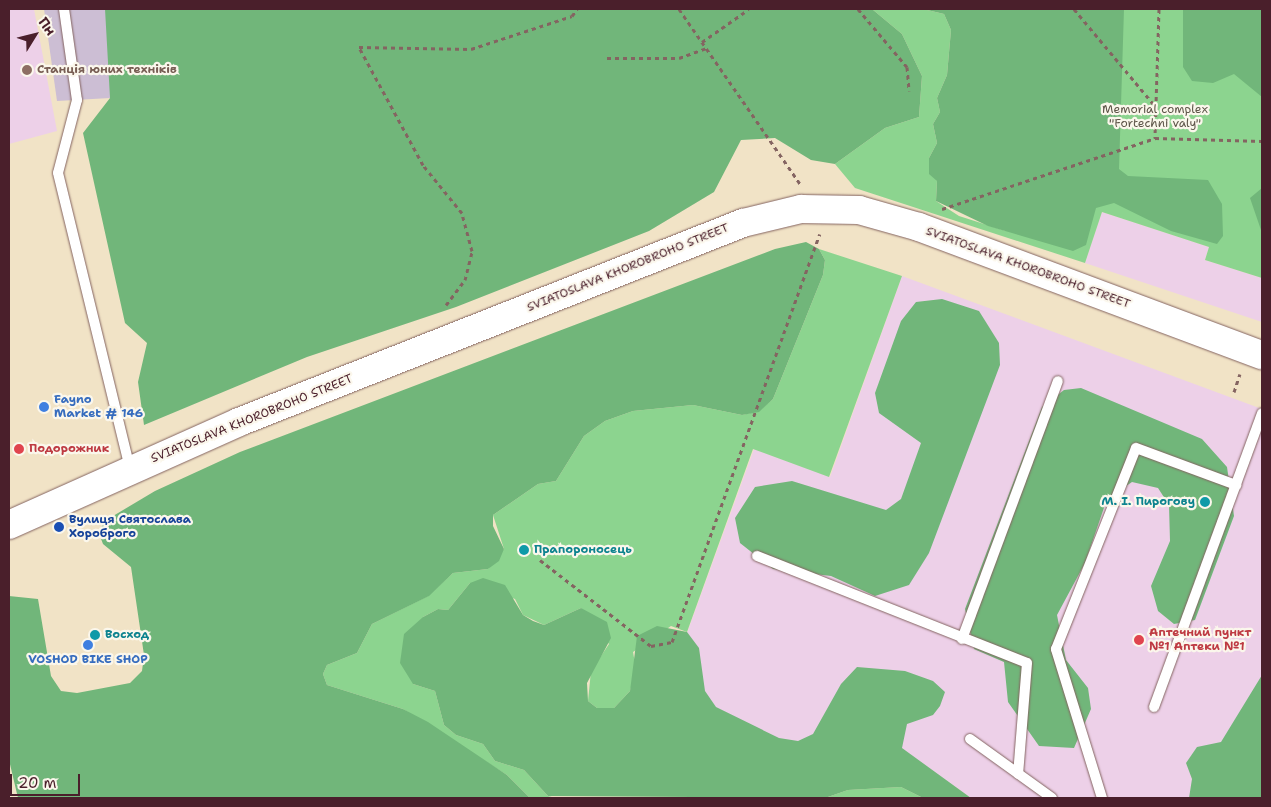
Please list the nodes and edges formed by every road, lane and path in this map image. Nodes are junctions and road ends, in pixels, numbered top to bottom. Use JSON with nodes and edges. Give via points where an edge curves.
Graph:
{"nodes":[{"id":1,"x":64,"y":9,"type":"edge"},
{"id":2,"x":577,"y":9,"type":"edge"},
{"id":3,"x":679,"y":9,"type":"edge"},
{"id":4,"x":749,"y":9,"type":"edge"},
{"id":5,"x":858,"y":9,"type":"edge"},
{"id":6,"x":1074,"y":9,"type":"edge"},
{"id":7,"x":1159,"y":9,"type":"edge"},
{"id":8,"x":702,"y":42,"type":"junction"},
{"id":9,"x":706,"y":48,"type":"junction"},
{"id":10,"x":607,"y":58,"type":"dead end"},
{"id":11,"x":908,"y":91,"type":"dead end"},
{"id":12,"x":1156,"y":107,"type":"junction"},
{"id":13,"x":1155,"y":138,"type":"junction"},
{"id":14,"x":1262,"y":141,"type":"edge"},
{"id":15,"x":806,"y":192,"type":"dead end"},
{"id":16,"x":832,"y":208,"type":"junction"},
{"id":17,"x":936,"y":211,"type":"dead end"},
{"id":18,"x":446,"y":305,"type":"dead end"},
{"id":19,"x":1262,"y":355,"type":"edge"},
{"id":20,"x":1058,"y":381,"type":"dead end"},
{"id":21,"x":1262,"y":413,"type":"edge"},
{"id":22,"x":131,"y":470,"type":"junction"},
{"id":23,"x":1236,"y":485,"type":"junction"},
{"id":24,"x":9,"y":525,"type":"edge"},
{"id":25,"x":758,"y":556,"type":"dead end"},
{"id":26,"x":540,"y":560,"type":"dead end"},
{"id":27,"x":962,"y":639,"type":"junction"},
{"id":28,"x":1154,"y":707,"type":"dead end"},
{"id":29,"x":970,"y":739,"type":"dead end"},
{"id":30,"x":1018,"y":774,"type":"junction"},
{"id":31,"x":1052,"y":798,"type":"edge"},
{"id":32,"x":1102,"y":798,"type":"edge"}],
"edges":[{"from":1,"to":22,"type":"lane","via":[[77,100],[58,173]]},
{"from":2,"to":18,"type":"path","via":[[572,16],[471,49],[359,47],[423,165],[462,213],[472,251],[465,280]]},
{"from":3,"to":8,"type":"path"},
{"from":4,"to":8,"type":"path"},
{"from":5,"to":11,"type":"path","via":[[907,67]]},
{"from":6,"to":12,"type":"path"},
{"from":7,"to":12,"type":"path"},
{"from":8,"to":9,"type":"path"},
{"from":9,"to":10,"type":"path","via":[[679,58]]},
{"from":9,"to":15,"type":"path"},
{"from":12,"to":13,"type":"path"},
{"from":13,"to":14,"type":"path"},
{"from":13,"to":17,"type":"path"},
{"from":16,"to":19,"type":"main road","name":"SVIATOSLAVA KHOROBROHO STREET","via":[[859,210],[919,227]]},
{"from":16,"to":22,"type":"main road","name":"SVIATOSLAVA KHOROBROHO STREET","via":[[801,209],[743,223]]},
{"from":16,"to":26,"type":"path","via":[[817,240],[672,642],[650,646]]},
{"from":20,"to":27,"type":"lane"},
{"from":21,"to":23,"type":"lane"},
{"from":22,"to":24,"type":"main road","name":"SVIATOSLAVA KHOROBROHO STREET"},
{"from":23,"to":28,"type":"lane"},
{"from":23,"to":32,"type":"lane","via":[[1136,448],[1056,649]]},
{"from":25,"to":27,"type":"lane"},
{"from":27,"to":30,"type":"lane","via":[[1027,663]]},
{"from":29,"to":30,"type":"lane"},
{"from":30,"to":31,"type":"lane"}]}
